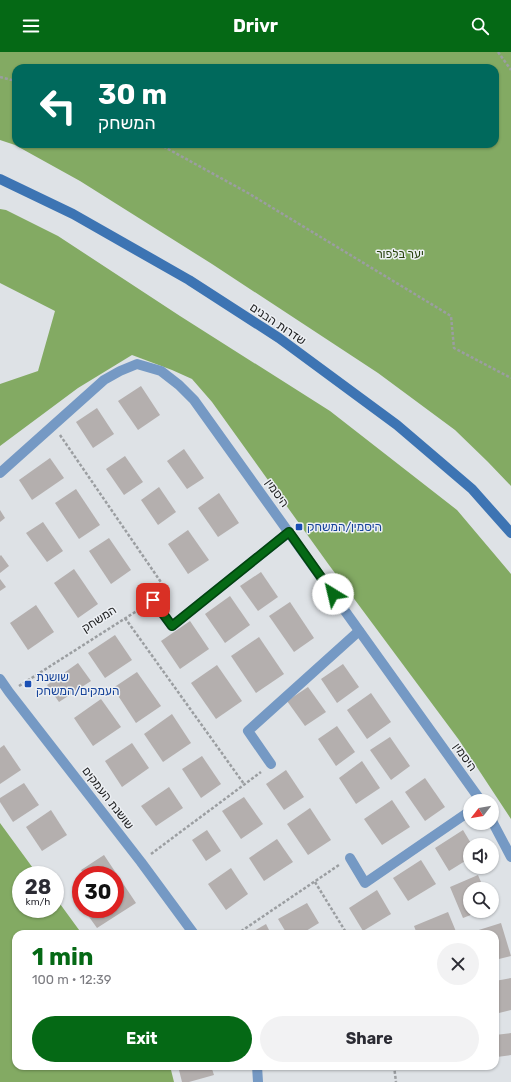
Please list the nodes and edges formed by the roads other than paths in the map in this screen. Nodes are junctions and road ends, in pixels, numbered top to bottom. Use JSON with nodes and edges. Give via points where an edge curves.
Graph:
{"nodes":[{"id":1,"x":0,"y":179,"type":"edge"},
{"id":2,"x":0,"y":473,"type":"edge"},
{"id":3,"x":289,"y":532,"type":"junction"},
{"id":4,"x":511,"y":533,"type":"edge"},
{"id":5,"x":153,"y":600,"type":"road end"},
{"id":6,"x":359,"y":631,"type":"junction"},
{"id":7,"x":0,"y":679,"type":"edge"},
{"id":8,"x":271,"y":764,"type":"road end"},
{"id":9,"x":476,"y":794,"type":"edge"},
{"id":10,"x":463,"y":817,"type":"edge"},
{"id":11,"x":497,"y":830,"type":"edge"},
{"id":12,"x":511,"y":857,"type":"edge"},
{"id":13,"x":350,"y":858,"type":"road end"},
{"id":14,"x":191,"y":930,"type":"edge"},
{"id":15,"x":257,"y":1070,"type":"edge"},
{"id":16,"x":258,"y":1082,"type":"edge"}],
"edges":[{"from":1,"to":4,"type":"main road","name":"שדרות הבנים","via":[[73,214],[189,280],[279,338],[397,424],[472,489]]},
{"from":2,"to":3,"type":"street","name":"היסמין","via":[[104,380],[137,364],[161,371],[194,400]]},
{"from":3,"to":5,"type":"street","via":[[172,626]]},
{"from":3,"to":6,"type":"street","name":"היסמין"},
{"from":6,"to":8,"type":"street","via":[[248,731]]},
{"from":6,"to":9,"type":"street","name":"היסמין"},
{"from":7,"to":14,"type":"street","name":"שושנת העמקים"},
{"from":10,"to":13,"type":"street","via":[[365,882]]},
{"from":11,"to":12,"type":"street"},
{"from":15,"to":16,"type":"street"}]}
